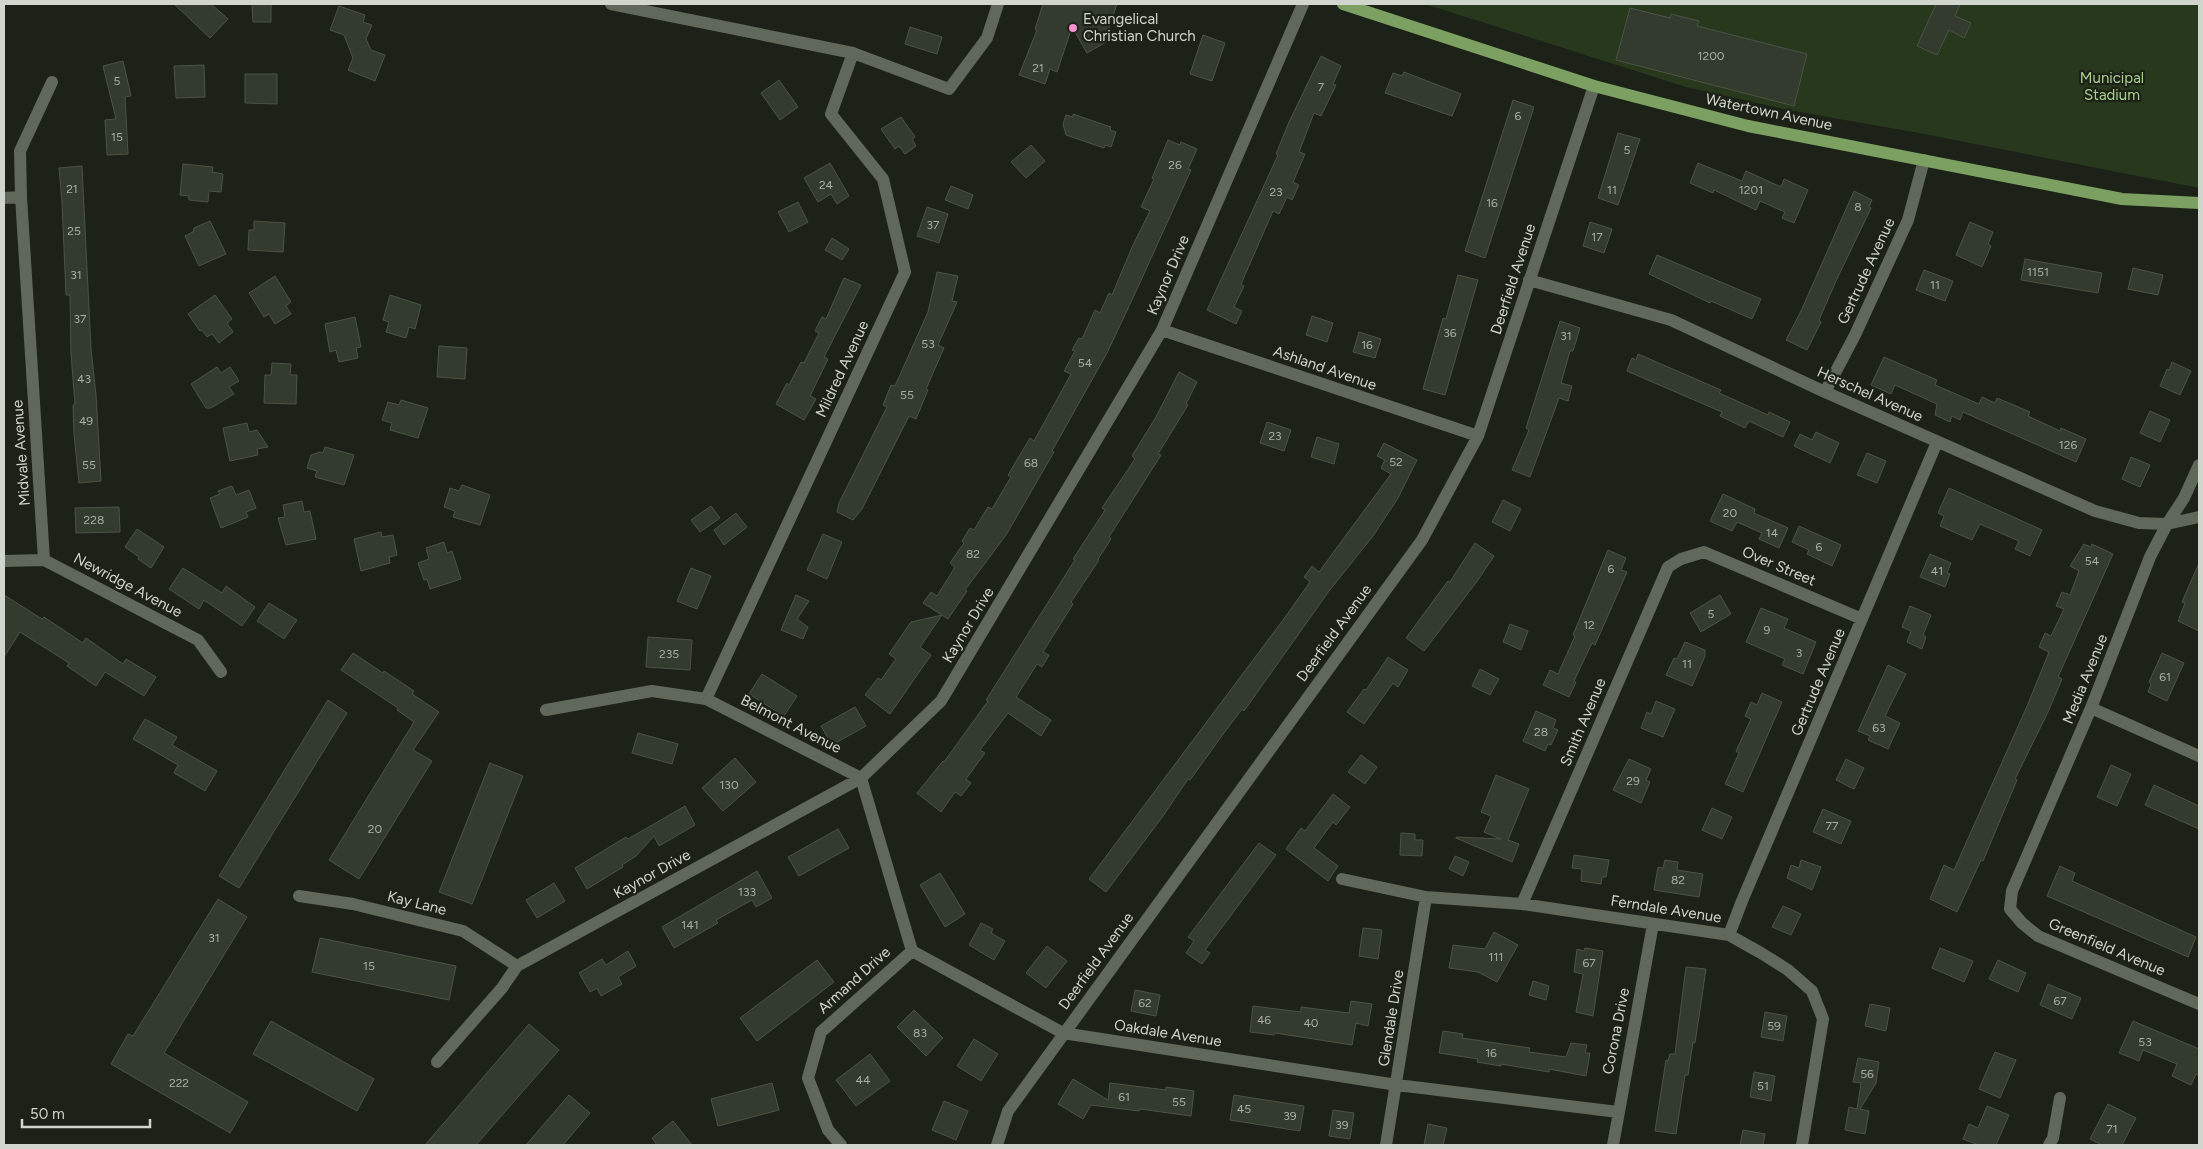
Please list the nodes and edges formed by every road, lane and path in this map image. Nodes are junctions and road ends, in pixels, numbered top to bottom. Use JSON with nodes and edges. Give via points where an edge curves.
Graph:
{"nodes":[{"id":1,"x":610,"y":4,"type":"edge"},
{"id":2,"x":998,"y":4,"type":"edge"},
{"id":3,"x":1304,"y":4,"type":"edge"},
{"id":4,"x":1343,"y":4,"type":"edge"},
{"id":5,"x":853,"y":53,"type":"junction"},
{"id":6,"x":52,"y":82,"type":"dead end"},
{"id":7,"x":1594,"y":86,"type":"junction"},
{"id":8,"x":1924,"y":160,"type":"junction"},
{"id":9,"x":21,"y":197,"type":"junction"},
{"id":10,"x":4,"y":198,"type":"edge"},
{"id":11,"x":2199,"y":204,"type":"edge"},
{"id":12,"x":1529,"y":280,"type":"junction"},
{"id":13,"x":1162,"y":330,"type":"junction"},
{"id":14,"x":1825,"y":392,"type":"junction"},
{"id":15,"x":1478,"y":436,"type":"junction"},
{"id":16,"x":1937,"y":442,"type":"junction"},
{"id":17,"x":2199,"y":465,"type":"edge"},
{"id":18,"x":2199,"y":517,"type":"edge"},
{"id":19,"x":2167,"y":524,"type":"junction"},
{"id":20,"x":1681,"y":559,"type":"joint"},
{"id":21,"x":44,"y":560,"type":"junction"},
{"id":22,"x":4,"y":561,"type":"edge"},
{"id":23,"x":1862,"y":619,"type":"junction"},
{"id":24,"x":221,"y":672,"type":"dead end"},
{"id":25,"x":706,"y":699,"type":"junction"},
{"id":26,"x":2091,"y":708,"type":"junction"},
{"id":27,"x":546,"y":710,"type":"dead end"},
{"id":28,"x":2199,"y":756,"type":"edge"},
{"id":29,"x":861,"y":778,"type":"junction"},
{"id":30,"x":1342,"y":879,"type":"dead end"},
{"id":31,"x":299,"y":896,"type":"dead end"},
{"id":32,"x":1426,"y":897,"type":"junction"},
{"id":33,"x":1522,"y":904,"type":"junction"},
{"id":34,"x":2010,"y":909,"type":"joint"},
{"id":35,"x":1653,"y":924,"type":"junction"},
{"id":36,"x":1729,"y":936,"type":"junction"},
{"id":37,"x":912,"y":951,"type":"junction"},
{"id":38,"x":517,"y":966,"type":"junction"},
{"id":39,"x":2199,"y":1004,"type":"edge"},
{"id":40,"x":1063,"y":1033,"type":"junction"},
{"id":41,"x":437,"y":1062,"type":"dead end"},
{"id":42,"x":1397,"y":1085,"type":"junction"},
{"id":43,"x":2060,"y":1098,"type":"dead end"},
{"id":44,"x":1618,"y":1112,"type":"junction"},
{"id":45,"x":841,"y":1145,"type":"edge"},
{"id":46,"x":997,"y":1145,"type":"edge"},
{"id":47,"x":1386,"y":1145,"type":"edge"},
{"id":48,"x":1613,"y":1145,"type":"edge"},
{"id":49,"x":1802,"y":1145,"type":"edge"},
{"id":50,"x":2049,"y":1145,"type":"edge"}],
"edges":[{"from":1,"to":5,"type":"street"},
{"from":2,"to":5,"type":"street","via":[[986,38],[949,89]]},
{"from":3,"to":13,"type":"street","name":"Kaynor Drive"},
{"from":4,"to":7,"type":"main road","name":"Watertown Avenue"},
{"from":5,"to":25,"type":"street","name":"Mildred Avenue","via":[[831,114],[882,179],[905,272]]},
{"from":6,"to":9,"type":"street","name":"Midvale Avenue","via":[[20,151]]},
{"from":7,"to":8,"type":"main road","name":"Watertown Avenue","via":[[1748,126]]},
{"from":7,"to":12,"type":"street","name":"Deerfield Avenue"},
{"from":8,"to":11,"type":"main road","name":"Watertown Avenue","via":[[2122,199]]},
{"from":8,"to":14,"type":"street","name":"Gertrude Avenue","via":[[1908,220]]},
{"from":9,"to":10,"type":"street"},
{"from":9,"to":21,"type":"street","name":"Midvale Avenue"},
{"from":12,"to":14,"type":"street","name":"Herschel Avenue","via":[[1671,320]]},
{"from":12,"to":15,"type":"street","name":"Deerfield Avenue"},
{"from":13,"to":15,"type":"street","name":"Ashland Avenue"},
{"from":13,"to":29,"type":"street","name":"Kaynor Drive","via":[[941,701]]},
{"from":14,"to":16,"type":"street","name":"Herschel Avenue"},
{"from":15,"to":40,"type":"street","name":"Deerfield Avenue","via":[[1422,540]]},
{"from":16,"to":19,"type":"street","name":"Herschel Avenue","via":[[2095,511],[2139,524]]},
{"from":16,"to":23,"type":"street","name":"Gertrude Avenue"},
{"from":17,"to":19,"type":"street","name":"Media Avenue","via":[[2184,498]]},
{"from":18,"to":19,"type":"street","name":"Herschel Avenue"},
{"from":19,"to":26,"type":"street","name":"Media Avenue","via":[[2150,557]]},
{"from":20,"to":23,"type":"street","name":"Over Street","via":[[1704,552]]},
{"from":20,"to":33,"type":"street","name":"Smith Avenue","via":[[1668,567]]},
{"from":21,"to":22,"type":"street","name":"Newridge Avenue"},
{"from":21,"to":24,"type":"street","name":"Newridge Avenue","via":[[198,640]]},
{"from":23,"to":36,"type":"street","name":"Gertrude Avenue"},
{"from":25,"to":27,"type":"street","name":"Belmont Avenue","via":[[652,691]]},
{"from":25,"to":29,"type":"street","name":"Belmont Avenue"},
{"from":26,"to":28,"type":"street"},
{"from":26,"to":34,"type":"street","name":"Media Avenue","via":[[2012,891]]},
{"from":29,"to":37,"type":"street"},
{"from":29,"to":38,"type":"street","name":"Kaynor Drive"},
{"from":30,"to":32,"type":"street","name":"Ferndale Avenue"},
{"from":31,"to":38,"type":"street","name":"Kay Lane","via":[[353,904],[463,931]]},
{"from":32,"to":33,"type":"street","name":"Ferndale Avenue"},
{"from":32,"to":42,"type":"street","name":"Glendale Drive"},
{"from":33,"to":35,"type":"street","name":"Ferndale Avenue"},
{"from":34,"to":39,"type":"street","name":"Greenfield Avenue","via":[[2038,936]]},
{"from":35,"to":36,"type":"street","name":"Ferndale Avenue"},
{"from":35,"to":44,"type":"street","name":"Corona Drive"},
{"from":36,"to":49,"type":"street","name":"Ferndale Avenue","via":[[1788,970],[1812,991],[1823,1019]]},
{"from":37,"to":40,"type":"street","name":"Oakdale Avenue"},
{"from":37,"to":45,"type":"street","name":"Armand Drive","via":[[821,1032],[808,1078],[828,1130]]},
{"from":38,"to":41,"type":"street","name":"Kaynor Drive","via":[[502,988]]},
{"from":40,"to":42,"type":"street","name":"Oakdale Avenue"},
{"from":40,"to":46,"type":"street","name":"Deerfield Avenue","via":[[1008,1111]]},
{"from":42,"to":44,"type":"street","name":"Oakdale Avenue"},
{"from":42,"to":47,"type":"street","name":"Glendale Drive"},
{"from":43,"to":50,"type":"street"},
{"from":44,"to":48,"type":"street","name":"Corona Drive"}]}
